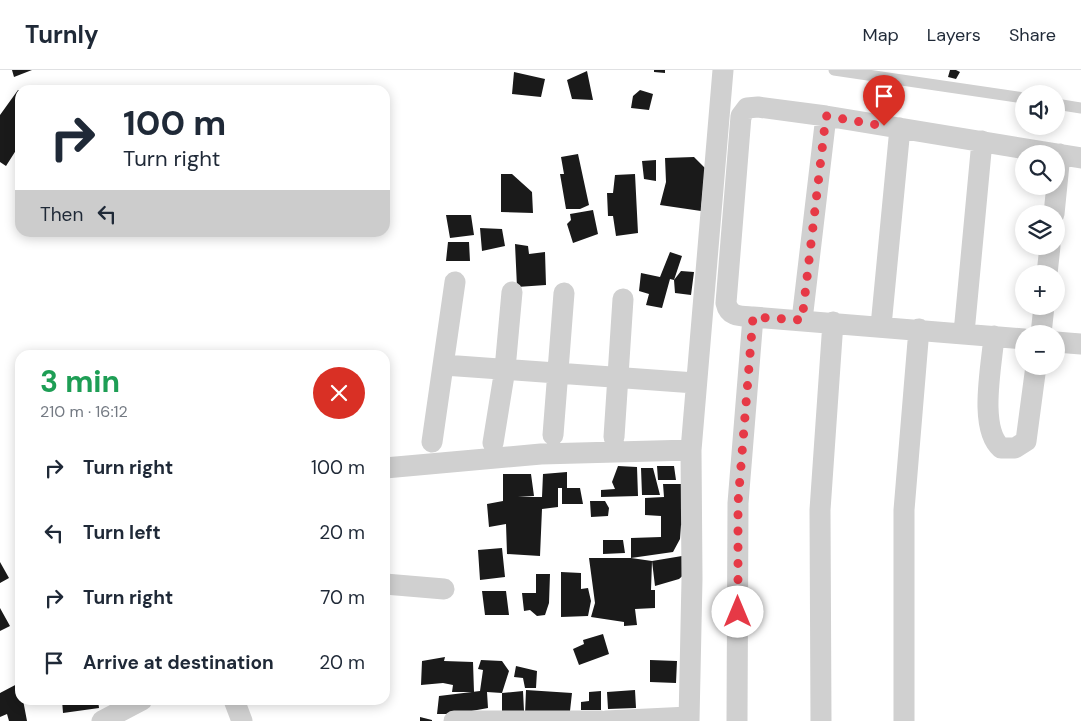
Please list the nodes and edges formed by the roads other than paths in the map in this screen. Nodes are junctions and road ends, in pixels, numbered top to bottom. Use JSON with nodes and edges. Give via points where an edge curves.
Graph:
{"nodes":[{"id":1,"x":723,"y":70,"type":"edge"},
{"id":2,"x":834,"y":70,"type":"edge"},
{"id":3,"x":1015,"y":97,"type":"edge"},
{"id":4,"x":1065,"y":105,"type":"edge"},
{"id":5,"x":1081,"y":108,"type":"edge"},
{"id":6,"x":826,"y":116,"type":"junction"},
{"id":7,"x":900,"y":128,"type":"junction"},
{"id":8,"x":982,"y":141,"type":"junction"},
{"id":9,"x":1015,"y":146,"type":"edge"},
{"id":10,"x":1065,"y":155,"type":"edge"},
{"id":11,"x":1081,"y":158,"type":"edge"},
{"id":12,"x":455,"y":282,"type":"dead end"},
{"id":13,"x":512,"y":292,"type":"dead end"},
{"id":14,"x":564,"y":293,"type":"dead end"},
{"id":15,"x":623,"y":299,"type":"dead end"},
{"id":16,"x":753,"y":317,"type":"junction"},
{"id":17,"x":802,"y":320,"type":"junction"},
{"id":18,"x":833,"y":322,"type":"junction"},
{"id":19,"x":881,"y":326,"type":"junction"},
{"id":20,"x":919,"y":329,"type":"junction"},
{"id":21,"x":964,"y":333,"type":"junction"},
{"id":22,"x":994,"y":336,"type":"junction"},
{"id":23,"x":1015,"y":338,"type":"edge"},
{"id":24,"x":1065,"y":343,"type":"edge"},
{"id":25,"x":1081,"y":344,"type":"edge"},
{"id":26,"x":444,"y":365,"type":"junction"},
{"id":27,"x":505,"y":369,"type":"junction"},
{"id":28,"x":558,"y":373,"type":"junction"},
{"id":29,"x":1035,"y":375,"type":"edge"},
{"id":30,"x":620,"y":377,"type":"junction"},
{"id":31,"x":695,"y":382,"type":"junction"},
{"id":32,"x":553,"y":435,"type":"dead end"},
{"id":33,"x":614,"y":437,"type":"dead end"},
{"id":34,"x":432,"y":442,"type":"dead end"},
{"id":35,"x":494,"y":443,"type":"dead end"},
{"id":36,"x":691,"y":450,"type":"junction"},
{"id":37,"x":390,"y":468,"type":"edge"},
{"id":38,"x":390,"y":584,"type":"edge"},
{"id":39,"x":444,"y":589,"type":"dead end"},
{"id":40,"x":132,"y":705,"type":"edge"},
{"id":41,"x":236,"y":705,"type":"edge"},
{"id":42,"x":690,"y":719,"type":"edge"},
{"id":43,"x":102,"y":721,"type":"edge"},
{"id":44,"x":242,"y":721,"type":"edge"},
{"id":45,"x":454,"y":721,"type":"edge"},
{"id":46,"x":601,"y":721,"type":"edge"},
{"id":47,"x":606,"y":721,"type":"edge"},
{"id":48,"x":737,"y":721,"type":"edge"},
{"id":49,"x":821,"y":721,"type":"edge"},
{"id":50,"x":904,"y":721,"type":"edge"}],
"edges":[{"from":1,"to":31,"type":"street"},
{"from":2,"to":3,"type":"lane"},
{"from":4,"to":5,"type":"lane"},
{"from":6,"to":7,"type":"street"},
{"from":6,"to":16,"type":"street","via":[[751,106],[741,116],[726,303],[734,315]]},
{"from":6,"to":17,"type":"street"},
{"from":7,"to":8,"type":"street"},
{"from":7,"to":19,"type":"street"},
{"from":8,"to":9,"type":"street"},
{"from":8,"to":21,"type":"street"},
{"from":10,"to":11,"type":"street"},
{"from":12,"to":26,"type":"street"},
{"from":13,"to":27,"type":"street"},
{"from":14,"to":28,"type":"street"},
{"from":15,"to":30,"type":"street"},
{"from":16,"to":17,"type":"street"},
{"from":16,"to":48,"type":"street","via":[[738,503]]},
{"from":17,"to":18,"type":"street"},
{"from":18,"to":19,"type":"street"},
{"from":18,"to":49,"type":"street","via":[[820,510]]},
{"from":19,"to":20,"type":"street"},
{"from":20,"to":21,"type":"street"},
{"from":20,"to":50,"type":"street","via":[[904,510]]},
{"from":21,"to":22,"type":"street"},
{"from":22,"to":23,"type":"street"},
{"from":22,"to":29,"type":"street","via":[[988,417],[994,442],[1001,448],[1015,448],[1026,441]]},
{"from":24,"to":25,"type":"street"},
{"from":26,"to":27,"type":"street"},
{"from":26,"to":34,"type":"street"},
{"from":27,"to":28,"type":"street"},
{"from":27,"to":35,"type":"street"},
{"from":28,"to":30,"type":"street"},
{"from":28,"to":32,"type":"street"},
{"from":30,"to":31,"type":"street"},
{"from":30,"to":33,"type":"street"},
{"from":31,"to":36,"type":"street"},
{"from":36,"to":37,"type":"street","via":[[541,454]]},
{"from":36,"to":42,"type":"street"},
{"from":38,"to":39,"type":"street"},
{"from":40,"to":43,"type":"street"},
{"from":41,"to":44,"type":"street"},
{"from":42,"to":47,"type":"street"},
{"from":45,"to":46,"type":"street"}]}
